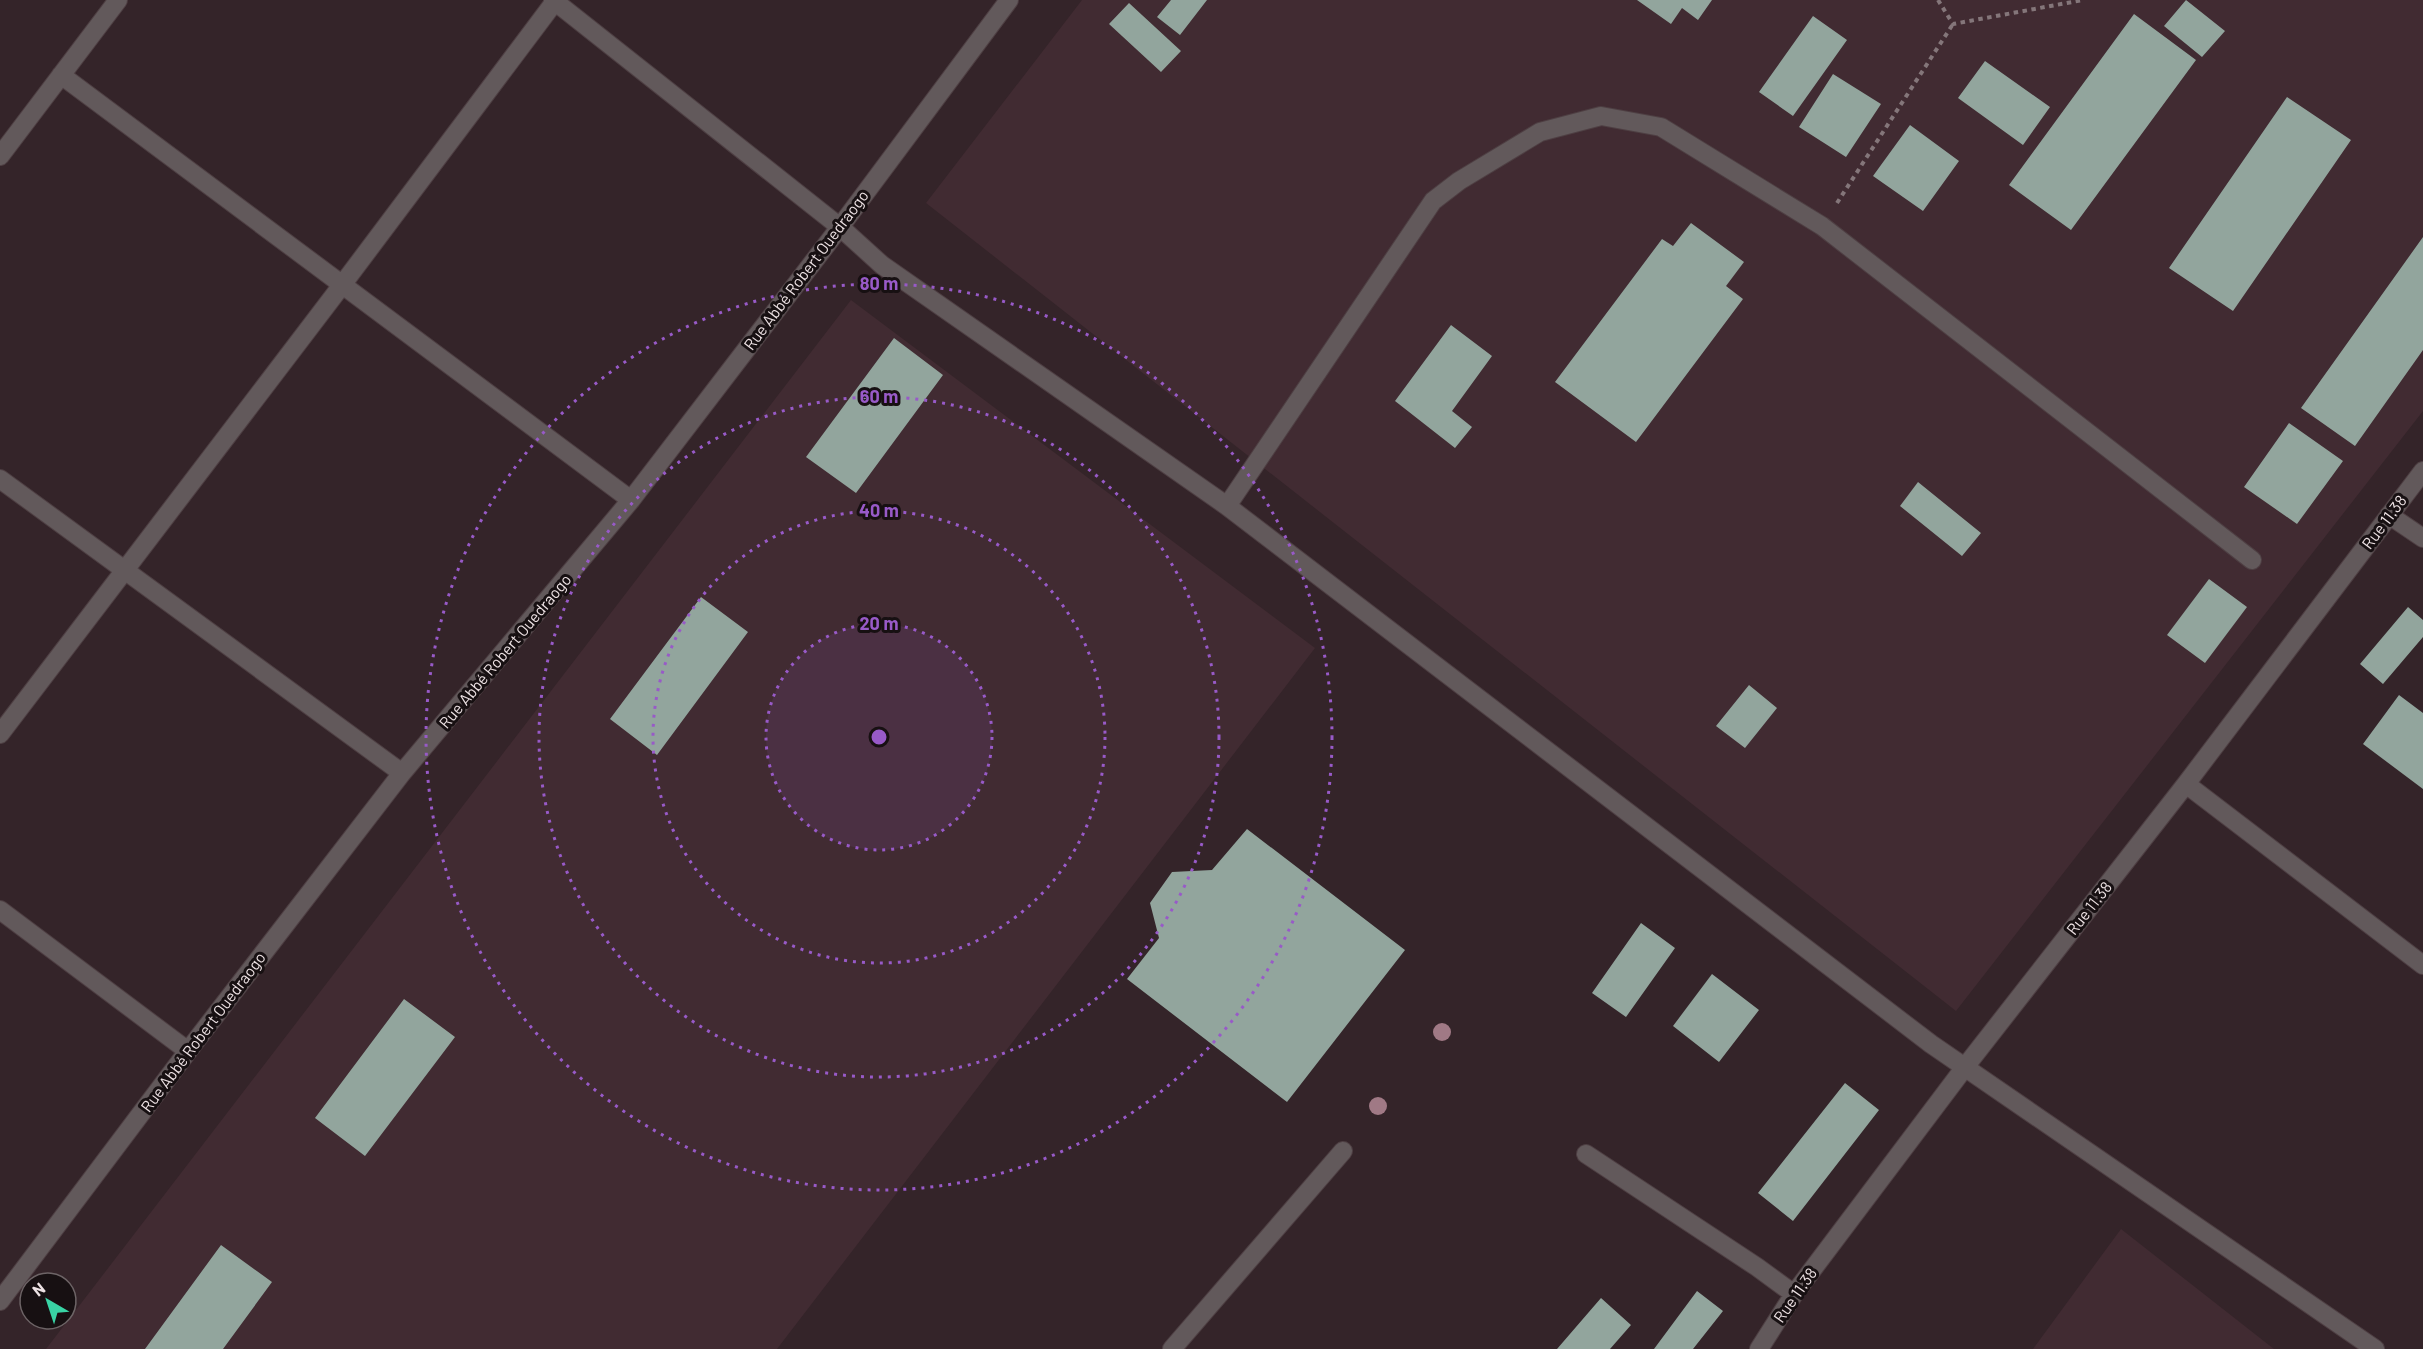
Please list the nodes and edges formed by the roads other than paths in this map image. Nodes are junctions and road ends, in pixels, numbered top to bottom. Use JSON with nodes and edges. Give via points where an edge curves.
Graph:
{"nodes":[{"id":1,"x":118,"y":0,"type":"edge"},
{"id":2,"x":1009,"y":0,"type":"edge"},
{"id":3,"x":554,"y":1,"type":"edge"},
{"id":4,"x":61,"y":75,"type":"junction"},
{"id":5,"x":0,"y":156,"type":"edge"},
{"id":6,"x":840,"y":227,"type":"junction"},
{"id":7,"x":342,"y":285,"type":"junction"},
{"id":8,"x":2423,"y":471,"type":"edge"},
{"id":9,"x":0,"y":479,"type":"edge"},
{"id":10,"x":631,"y":500,"type":"junction"},
{"id":11,"x":1227,"y":506,"type":"junction"},
{"id":12,"x":2390,"y":515,"type":"junction"},
{"id":13,"x":2423,"y":538,"type":"edge"},
{"id":14,"x":2252,"y":560,"type":"dead end"},
{"id":15,"x":124,"y":571,"type":"junction"},
{"id":16,"x":0,"y":734,"type":"edge"},
{"id":17,"x":402,"y":773,"type":"junction"},
{"id":18,"x":2186,"y":784,"type":"junction"},
{"id":19,"x":0,"y":910,"type":"edge"},
{"id":20,"x":2423,"y":965,"type":"edge"},
{"id":21,"x":188,"y":1051,"type":"junction"},
{"id":22,"x":1965,"y":1067,"type":"junction"},
{"id":23,"x":1343,"y":1151,"type":"dead end"},
{"id":24,"x":1586,"y":1154,"type":"dead end"},
{"id":25,"x":1794,"y":1294,"type":"junction"},
{"id":26,"x":0,"y":1301,"type":"edge"},
{"id":27,"x":1172,"y":1349,"type":"edge"},
{"id":28,"x":1759,"y":1349,"type":"edge"},
{"id":29,"x":2375,"y":1349,"type":"edge"}],
"edges":[{"from":1,"to":4,"type":"street"},
{"from":2,"to":6,"type":"street","name":"Rue Abbé Robert Ouedraogo"},
{"from":3,"to":6,"type":"street"},
{"from":3,"to":7,"type":"street"},
{"from":4,"to":5,"type":"street"},
{"from":4,"to":7,"type":"street"},
{"from":6,"to":10,"type":"street","name":"Rue Abbé Robert Ouedraogo"},
{"from":6,"to":11,"type":"street","via":[[882,266]]},
{"from":7,"to":10,"type":"street"},
{"from":7,"to":15,"type":"street"},
{"from":8,"to":12,"type":"street","name":"Rue 11.38"},
{"from":9,"to":15,"type":"street"},
{"from":10,"to":17,"type":"street","name":"Rue Abbé Robert Ouedraogo"},
{"from":11,"to":14,"type":"street","via":[[1433,201],[1540,132],[1601,116],[1661,127],[1822,226]]},
{"from":11,"to":22,"type":"street"},
{"from":12,"to":13,"type":"street"},
{"from":12,"to":18,"type":"street","name":"Rue 11.38"},
{"from":15,"to":16,"type":"street"},
{"from":15,"to":17,"type":"street"},
{"from":17,"to":21,"type":"street","name":"Rue Abbé Robert Ouedraogo"},
{"from":18,"to":20,"type":"street"},
{"from":18,"to":22,"type":"street","name":"Rue 11.38"},
{"from":19,"to":21,"type":"street"},
{"from":21,"to":26,"type":"street","name":"Rue Abbé Robert Ouedraogo"},
{"from":22,"to":25,"type":"street","name":"Rue 11.38"},
{"from":22,"to":29,"type":"street"},
{"from":23,"to":27,"type":"street"},
{"from":24,"to":25,"type":"street"},
{"from":25,"to":28,"type":"street","name":"Rue 11.38"}]}
